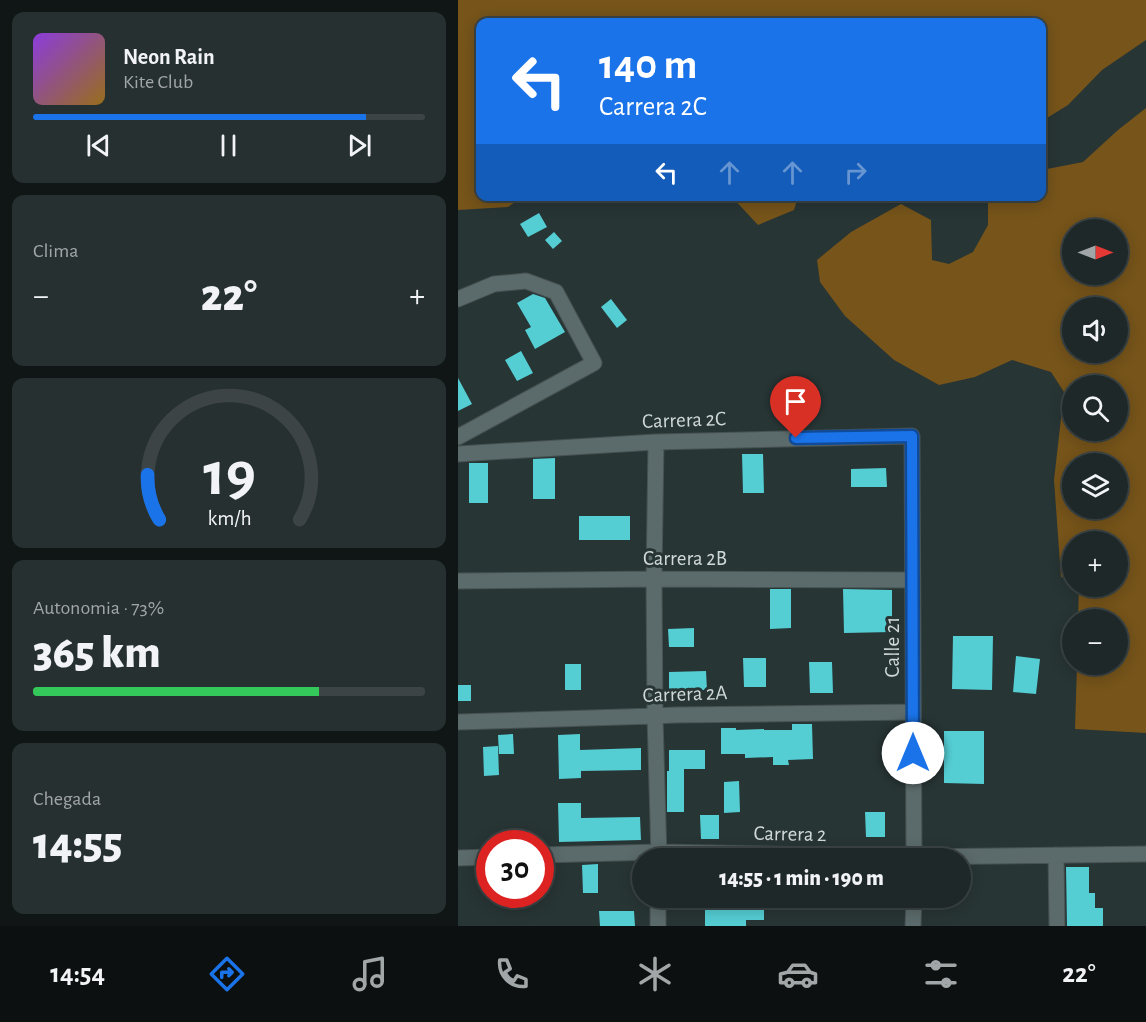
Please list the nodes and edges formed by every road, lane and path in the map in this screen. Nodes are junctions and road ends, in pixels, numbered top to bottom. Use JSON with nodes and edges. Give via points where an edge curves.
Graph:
{"nodes":[{"id":1,"x":458,"y":299,"type":"edge"},
{"id":2,"x":912,"y":436,"type":"joint"},
{"id":3,"x":458,"y":437,"type":"edge"},
{"id":4,"x":656,"y":442,"type":"junction"},
{"id":5,"x":458,"y":454,"type":"edge"},
{"id":6,"x":654,"y":579,"type":"junction"},
{"id":7,"x":912,"y":580,"type":"junction"},
{"id":8,"x":458,"y":581,"type":"edge"},
{"id":9,"x":913,"y":712,"type":"junction"},
{"id":10,"x":655,"y":716,"type":"junction"},
{"id":11,"x":458,"y":722,"type":"edge"},
{"id":12,"x":659,"y":848,"type":"edge"},
{"id":13,"x":914,"y":848,"type":"edge"},
{"id":14,"x":1146,"y":854,"type":"edge"},
{"id":15,"x":554,"y":855,"type":"edge"},
{"id":16,"x":632,"y":855,"type":"edge"},
{"id":17,"x":1056,"y":855,"type":"junction"},
{"id":18,"x":476,"y":857,"type":"edge"},
{"id":19,"x":971,"y":857,"type":"edge"},
{"id":20,"x":458,"y":858,"type":"edge"},
{"id":21,"x":658,"y":908,"type":"edge"},
{"id":22,"x":914,"y":908,"type":"edge"},
{"id":23,"x":658,"y":926,"type":"edge"},
{"id":24,"x":913,"y":926,"type":"edge"},
{"id":25,"x":1057,"y":926,"type":"edge"}],
"edges":[{"from":1,"to":3,"type":"street","via":[[494,284],[526,281],[556,292],[594,363]]},
{"from":2,"to":4,"type":"street","name":"Carrera 2C"},
{"from":2,"to":7,"type":"street","name":"Calle 21"},
{"from":4,"to":5,"type":"street","name":"Carrera 2C"},
{"from":4,"to":6,"type":"street"},
{"from":6,"to":7,"type":"street","name":"Carrera 2B"},
{"from":6,"to":8,"type":"street","name":"Carrera 2B"},
{"from":6,"to":10,"type":"street"},
{"from":7,"to":9,"type":"street","name":"Calle 21"},
{"from":9,"to":10,"type":"street","name":"Carrera 2A"},
{"from":9,"to":13,"type":"street","name":"Calle 21"},
{"from":10,"to":11,"type":"street","name":"Carrera 2A"},
{"from":10,"to":12,"type":"street"},
{"from":14,"to":17,"type":"street","name":"Carrera 2"},
{"from":15,"to":16,"type":"street","name":"Carrera 2"},
{"from":17,"to":19,"type":"street","name":"Carrera 2"},
{"from":17,"to":25,"type":"street"},
{"from":18,"to":20,"type":"street"},
{"from":21,"to":23,"type":"street"},
{"from":22,"to":24,"type":"street"}]}
